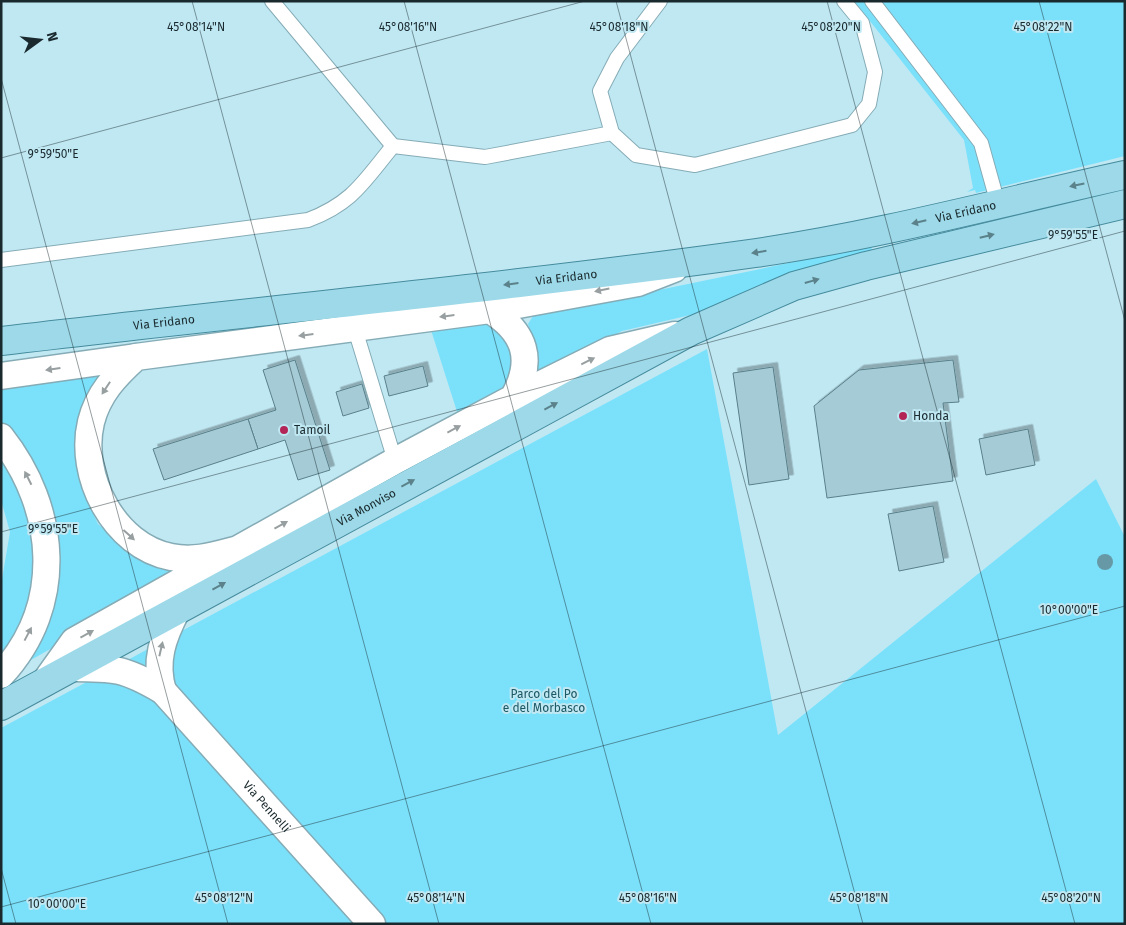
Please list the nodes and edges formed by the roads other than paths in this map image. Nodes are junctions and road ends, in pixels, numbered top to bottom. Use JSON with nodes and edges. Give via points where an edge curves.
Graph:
{"nodes":[{"id":1,"x":272,"y":1,"type":"edge"},
{"id":2,"x":660,"y":1,"type":"edge"},
{"id":3,"x":844,"y":1,"type":"edge"},
{"id":4,"x":872,"y":1,"type":"edge"},
{"id":5,"x":612,"y":133,"type":"junction"},
{"id":6,"x":393,"y":146,"type":"junction"},
{"id":7,"x":1125,"y":175,"type":"edge"},
{"id":8,"x":998,"y":204,"type":"junction"},
{"id":9,"x":1125,"y":204,"type":"edge"},
{"id":10,"x":1,"y":260,"type":"edge"},
{"id":11,"x":698,"y":260,"type":"junction"},
{"id":12,"x":490,"y":310,"type":"junction"},
{"id":13,"x":355,"y":329,"type":"junction"},
{"id":14,"x":690,"y":331,"type":"junction"},
{"id":15,"x":1,"y":341,"type":"edge"},
{"id":16,"x":136,"y":357,"type":"junction"},
{"id":17,"x":1,"y":376,"type":"edge"},
{"id":18,"x":513,"y":398,"type":"junction"},
{"id":19,"x":1,"y":437,"type":"edge"},
{"id":20,"x":395,"y":461,"type":"junction"},
{"id":21,"x":238,"y":549,"type":"junction"},
{"id":22,"x":176,"y":610,"type":"junction"},
{"id":23,"x":71,"y":668,"type":"junction"},
{"id":24,"x":1,"y":675,"type":"edge"},
{"id":25,"x":44,"y":682,"type":"junction"},
{"id":26,"x":163,"y":691,"type":"junction"},
{"id":27,"x":1,"y":706,"type":"edge"},
{"id":28,"x":372,"y":924,"type":"edge"}],
"edges":[{"from":1,"to":6,"type":"lane"},
{"from":2,"to":5,"type":"lane","via":[[617,58],[600,91]]},
{"from":3,"to":5,"type":"lane","via":[[862,24],[875,72],[869,104],[852,125],[695,165],[636,155]]},
{"from":4,"to":8,"type":"lane","via":[[981,143]]},
{"from":5,"to":6,"type":"lane","via":[[485,157]]},
{"from":6,"to":10,"type":"lane","via":[[349,199],[332,211],[308,220]]},
{"from":7,"to":8,"type":"main road","name":"Via Eridano","one_way":true},
{"from":8,"to":11,"type":"main road","name":"Via Eridano","one_way":true,"via":[[875,232]]},
{"from":14,"to":9,"type":"main road","name":"Via Monviso","one_way":true,"via":[[794,286]]},
{"from":11,"to":12,"type":"street","one_way":true,"via":[[638,283]]},
{"from":11,"to":15,"type":"main road","name":"Via Eridano","one_way":true,"via":[[429,295]]},
{"from":12,"to":13,"type":"street","one_way":true},
{"from":12,"to":18,"type":"street","via":[[518,334],[522,346],[525,360],[521,385]]},
{"from":13,"to":16,"type":"street","one_way":true},
{"from":13,"to":20,"type":"lane"},
{"from":18,"to":14,"type":"street","one_way":true,"via":[[610,350]]},
{"from":22,"to":14,"type":"main road","name":"Via Monviso","one_way":true},
{"from":16,"to":17,"type":"street","one_way":true},
{"from":16,"to":21,"type":"street","one_way":true,"via":[[112,378],[91,422],[89,448],[100,499],[132,538],[153,551],[170,557],[200,560]]},
{"from":20,"to":18,"type":"street","one_way":true},
{"from":24,"to":19,"type":"street","one_way":true,"via":[[13,662],[31,629],[45,594],[46,557],[42,519],[32,484]]},
{"from":21,"to":20,"type":"street","one_way":true},
{"from":25,"to":21,"type":"street","one_way":true,"via":[[74,641]]},
{"from":22,"to":23,"type":"main road","name":"Via Monviso"},
{"from":26,"to":22,"type":"street","one_way":true,"via":[[158,675],[159,658],[164,634]]},
{"from":23,"to":25,"type":"main road","name":"Via Monviso"},
{"from":23,"to":26,"type":"street","name":"Via Pennelli","via":[[127,671]]},
{"from":25,"to":27,"type":"main road","name":"Via Monviso"},
{"from":26,"to":28,"type":"street","name":"Via Pennelli"}]}
